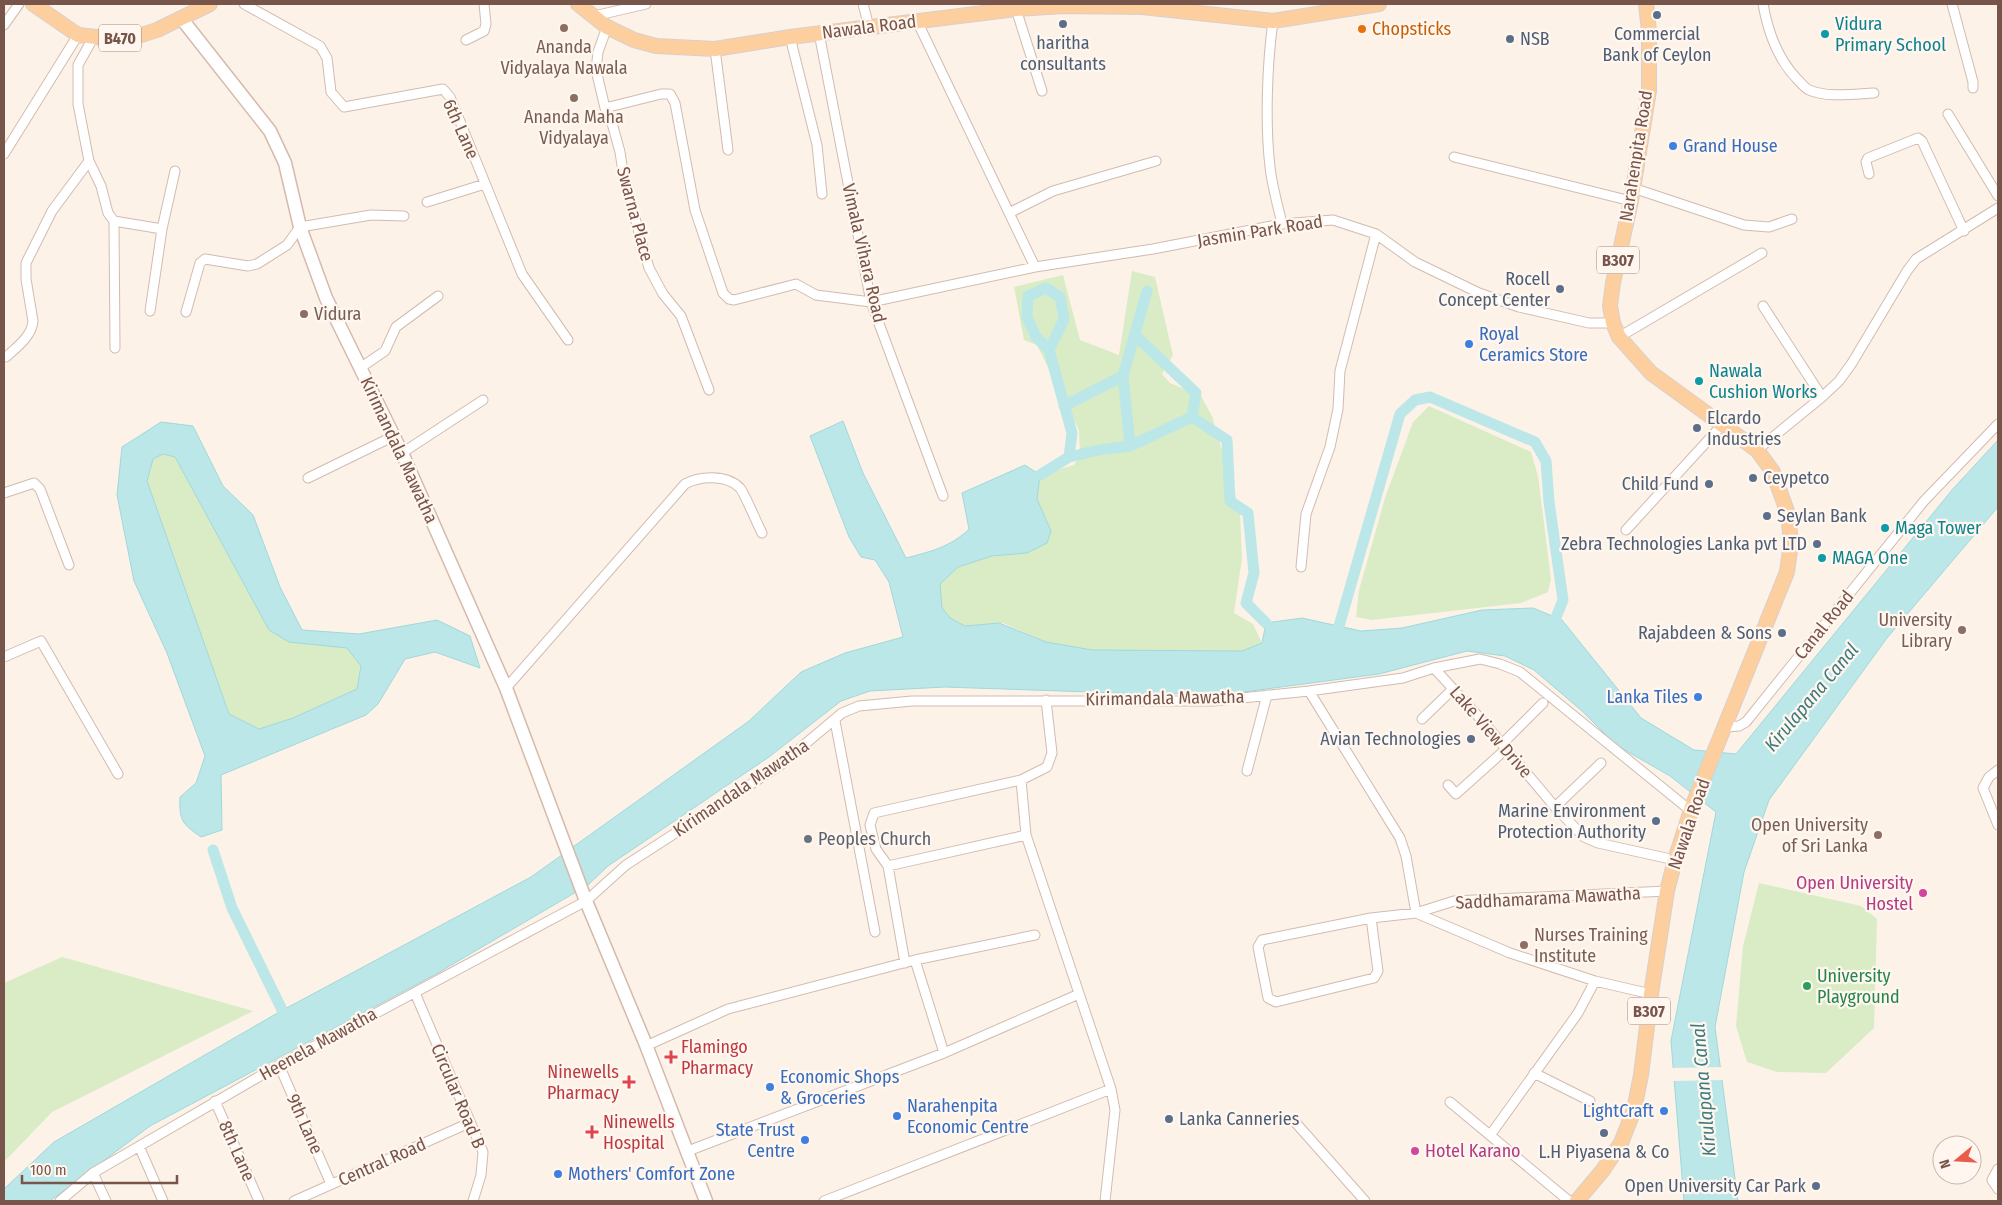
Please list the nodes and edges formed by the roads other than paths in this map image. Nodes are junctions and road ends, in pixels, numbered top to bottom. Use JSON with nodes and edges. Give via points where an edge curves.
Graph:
{"nodes":[{"id":1,"x":19,"y":4,"type":"edge"},
{"id":2,"x":34,"y":4,"type":"edge"},
{"id":3,"x":210,"y":4,"type":"edge"},
{"id":4,"x":244,"y":4,"type":"edge"},
{"id":5,"x":484,"y":4,"type":"edge"},
{"id":6,"x":578,"y":4,"type":"edge"},
{"id":7,"x":646,"y":4,"type":"edge"},
{"id":8,"x":863,"y":4,"type":"edge"},
{"id":9,"x":1379,"y":4,"type":"edge"},
{"id":10,"x":1646,"y":4,"type":"edge"},
{"id":11,"x":1763,"y":4,"type":"edge"},
{"id":12,"x":1952,"y":4,"type":"edge"},
{"id":13,"x":1064,"y":5,"type":"edge"},
{"id":14,"x":1133,"y":6,"type":"edge"},
{"id":15,"x":1016,"y":8,"type":"junction"},
{"id":16,"x":1177,"y":8,"type":"edge"},
{"id":17,"x":976,"y":9,"type":"edge"},
{"id":18,"x":594,"y":16,"type":"junction"},
{"id":19,"x":181,"y":18,"type":"junction"},
{"id":20,"x":917,"y":21,"type":"junction"},
{"id":21,"x":1273,"y":21,"type":"junction"},
{"id":22,"x":4,"y":25,"type":"edge"},
{"id":23,"x":608,"y":27,"type":"junction"},
{"id":24,"x":869,"y":27,"type":"junction"},
{"id":25,"x":819,"y":33,"type":"junction"},
{"id":26,"x":78,"y":35,"type":"junction"},
{"id":27,"x":790,"y":36,"type":"junction"},
{"id":28,"x":93,"y":38,"type":"junction"},
{"id":29,"x":466,"y":40,"type":"dead end"},
{"id":30,"x":715,"y":49,"type":"junction"},
{"id":31,"x":1973,"y":88,"type":"dead end"},
{"id":32,"x":1042,"y":92,"type":"dead end"},
{"id":33,"x":1874,"y":93,"type":"dead end"},
{"id":34,"x":605,"y":108,"type":"junction"},
{"id":35,"x":1948,"y":114,"type":"dead end"},
{"id":36,"x":728,"y":150,"type":"dead end"},
{"id":37,"x":4,"y":154,"type":"edge"},
{"id":38,"x":1454,"y":157,"type":"dead end"},
{"id":39,"x":89,"y":161,"type":"junction"},
{"id":40,"x":1156,"y":161,"type":"dead end"},
{"id":41,"x":176,"y":171,"type":"dead end"},
{"id":42,"x":1869,"y":174,"type":"dead end"},
{"id":43,"x":485,"y":184,"type":"junction"},
{"id":44,"x":822,"y":194,"type":"dead end"},
{"id":45,"x":1632,"y":194,"type":"junction"},
{"id":46,"x":1998,"y":196,"type":"edge"},
{"id":47,"x":427,"y":202,"type":"dead end"},
{"id":48,"x":1998,"y":208,"type":"edge"},
{"id":49,"x":1009,"y":212,"type":"junction"},
{"id":50,"x":404,"y":216,"type":"dead end"},
{"id":51,"x":1792,"y":220,"type":"dead end"},
{"id":52,"x":114,"y":221,"type":"junction"},
{"id":53,"x":1282,"y":224,"type":"junction"},
{"id":54,"x":300,"y":227,"type":"junction"},
{"id":55,"x":162,"y":229,"type":"junction"},
{"id":56,"x":1964,"y":231,"type":"junction"},
{"id":57,"x":1376,"y":234,"type":"junction"},
{"id":58,"x":1762,"y":253,"type":"dead end"},
{"id":59,"x":1034,"y":267,"type":"junction"},
{"id":60,"x":438,"y":296,"type":"dead end"},
{"id":61,"x":871,"y":302,"type":"junction"},
{"id":62,"x":1763,"y":306,"type":"dead end"},
{"id":63,"x":150,"y":311,"type":"dead end"},
{"id":64,"x":186,"y":312,"type":"dead end"},
{"id":65,"x":1613,"y":323,"type":"junction"},
{"id":66,"x":1619,"y":337,"type":"junction"},
{"id":67,"x":568,"y":340,"type":"dead end"},
{"id":68,"x":115,"y":348,"type":"dead end"},
{"id":69,"x":6,"y":357,"type":"dead end"},
{"id":70,"x":360,"y":368,"type":"junction"},
{"id":71,"x":709,"y":390,"type":"dead end"},
{"id":72,"x":1822,"y":397,"type":"junction"},
{"id":73,"x":482,"y":400,"type":"dead end"},
{"id":74,"x":1998,"y":424,"type":"edge"},
{"id":75,"x":1722,"y":425,"type":"junction"},
{"id":76,"x":394,"y":436,"type":"junction"},
{"id":77,"x":1757,"y":450,"type":"junction"},
{"id":78,"x":402,"y":453,"type":"junction"},
{"id":79,"x":308,"y":478,"type":"dead end"},
{"id":80,"x":4,"y":493,"type":"edge"},
{"id":81,"x":943,"y":496,"type":"dead end"},
{"id":82,"x":1626,"y":530,"type":"dead end"},
{"id":83,"x":762,"y":533,"type":"dead end"},
{"id":84,"x":69,"y":565,"type":"dead end"},
{"id":85,"x":1301,"y":567,"type":"dead end"},
{"id":86,"x":4,"y":657,"type":"edge"},
{"id":87,"x":1434,"y":668,"type":"junction"},
{"id":88,"x":506,"y":688,"type":"junction"},
{"id":89,"x":1453,"y":689,"type":"junction"},
{"id":90,"x":1309,"y":691,"type":"junction"},
{"id":91,"x":1266,"y":695,"type":"junction"},
{"id":92,"x":1046,"y":700,"type":"junction"},
{"id":93,"x":1543,"y":703,"type":"dead end"},
{"id":94,"x":1422,"y":719,"type":"dead end"},
{"id":95,"x":835,"y":721,"type":"junction"},
{"id":96,"x":1725,"y":727,"type":"junction"},
{"id":97,"x":1504,"y":746,"type":"junction"},
{"id":98,"x":1601,"y":763,"type":"dead end"},
{"id":99,"x":1998,"y":770,"type":"edge"},
{"id":100,"x":1247,"y":771,"type":"dead end"},
{"id":101,"x":118,"y":774,"type":"dead end"},
{"id":102,"x":1021,"y":780,"type":"junction"},
{"id":103,"x":1448,"y":785,"type":"dead end"},
{"id":104,"x":1555,"y":807,"type":"junction"},
{"id":105,"x":1692,"y":809,"type":"junction"},
{"id":106,"x":1998,"y":825,"type":"edge"},
{"id":107,"x":1026,"y":835,"type":"junction"},
{"id":108,"x":1675,"y":860,"type":"junction"},
{"id":109,"x":888,"y":866,"type":"junction"},
{"id":110,"x":1667,"y":891,"type":"junction"},
{"id":111,"x":586,"y":901,"type":"junction"},
{"id":112,"x":1416,"y":913,"type":"junction"},
{"id":113,"x":1371,"y":918,"type":"junction"},
{"id":114,"x":875,"y":932,"type":"dead end"},
{"id":115,"x":1034,"y":935,"type":"dead end"},
{"id":116,"x":915,"y":960,"type":"junction"},
{"id":117,"x":904,"y":963,"type":"junction"},
{"id":118,"x":1596,"y":981,"type":"junction"},
{"id":119,"x":415,"y":993,"type":"junction"},
{"id":120,"x":1079,"y":994,"type":"junction"},
{"id":121,"x":1651,"y":994,"type":"junction"},
{"id":122,"x":646,"y":1046,"type":"junction"},
{"id":123,"x":944,"y":1053,"type":"junction"},
{"id":124,"x":279,"y":1065,"type":"junction"},
{"id":125,"x":1534,"y":1073,"type":"junction"},
{"id":126,"x":1111,"y":1089,"type":"junction"},
{"id":127,"x":1590,"y":1100,"type":"dead end"},
{"id":128,"x":216,"y":1101,"type":"junction"},
{"id":129,"x":1450,"y":1102,"type":"dead end"},
{"id":130,"x":1295,"y":1122,"type":"dead end"},
{"id":131,"x":469,"y":1123,"type":"junction"},
{"id":132,"x":1491,"y":1134,"type":"junction"},
{"id":133,"x":139,"y":1146,"type":"junction"},
{"id":134,"x":688,"y":1151,"type":"junction"},
{"id":135,"x":1998,"y":1169,"type":"edge"},
{"id":136,"x":93,"y":1173,"type":"junction"},
{"id":137,"x":331,"y":1184,"type":"junction"},
{"id":138,"x":1998,"y":1189,"type":"edge"},
{"id":139,"x":60,"y":1201,"type":"edge"},
{"id":140,"x":106,"y":1201,"type":"edge"},
{"id":141,"x":163,"y":1201,"type":"edge"},
{"id":142,"x":259,"y":1201,"type":"edge"},
{"id":143,"x":294,"y":1201,"type":"edge"},
{"id":144,"x":473,"y":1201,"type":"edge"},
{"id":145,"x":706,"y":1201,"type":"edge"},
{"id":146,"x":824,"y":1201,"type":"edge"},
{"id":147,"x":1105,"y":1201,"type":"edge"},
{"id":148,"x":1365,"y":1201,"type":"edge"},
{"id":149,"x":1569,"y":1201,"type":"edge"},
{"id":150,"x":1577,"y":1201,"type":"edge"}],
"edges":[{"from":1,"to":22,"type":"street"},
{"from":2,"to":26,"type":"main road","number":"B470"},
{"from":3,"to":19,"type":"main road","number":"B470"},
{"from":4,"to":43,"type":"street","name":"6th Lane","via":[[320,46],[327,58],[331,92],[344,107],[443,89],[450,97]]},
{"from":5,"to":29,"type":"street","via":[[484,31]]},
{"from":6,"to":18,"type":"main road","name":"Nawala Road"},
{"from":7,"to":18,"type":"street"},
{"from":8,"to":24,"type":"street"},
{"from":9,"to":21,"type":"main road","name":"Nawala Road"},
{"from":10,"to":45,"type":"main road","name":"Narahenpita Road","number":"B307","via":[[1648,91]]},
{"from":11,"to":33,"type":"street","via":[[1777,51],[1808,90],[1834,95]]},
{"from":12,"to":31,"type":"street"},
{"from":13,"to":14,"type":"main road","name":"Nawala Road"},
{"from":13,"to":15,"type":"main road","name":"Nawala Road"},
{"from":14,"to":16,"type":"main road","name":"Nawala Road"},
{"from":15,"to":17,"type":"main road","name":"Nawala Road"},
{"from":15,"to":32,"type":"street"},
{"from":16,"to":21,"type":"main road","name":"Nawala Road"},
{"from":17,"to":20,"type":"main road","name":"Nawala Road"},
{"from":18,"to":23,"type":"main road","name":"Nawala Road"},
{"from":19,"to":28,"type":"main road","number":"B470","via":[[135,37]]},
{"from":19,"to":54,"type":"main road","name":"Kirimandala Mawatha","via":[[270,131],[285,163]]},
{"from":20,"to":24,"type":"main road","name":"Nawala Road"},
{"from":20,"to":49,"type":"street"},
{"from":21,"to":53,"type":"street","via":[[1268,140],[1270,170]]},
{"from":23,"to":30,"type":"main road","name":"Nawala Road","via":[[634,40],[656,46]]},
{"from":23,"to":34,"type":"street","name":"Swarna Place","via":[[598,52],[596,70]]},
{"from":24,"to":25,"type":"main road","name":"Nawala Road"},
{"from":25,"to":27,"type":"main road","name":"Nawala Road"},
{"from":25,"to":61,"type":"street","name":"Vimala Vihara Road"},
{"from":26,"to":28,"type":"main road","number":"B470"},
{"from":26,"to":37,"type":"street"},
{"from":27,"to":30,"type":"main road","name":"Nawala Road"},
{"from":27,"to":44,"type":"street","via":[[816,145]]},
{"from":28,"to":39,"type":"street","via":[[78,65],[78,104]]},
{"from":30,"to":36,"type":"street"},
{"from":34,"to":61,"type":"street","name":"Jasmin Park Road","via":[[670,94],[675,103],[695,210],[723,293],[729,298],[734,300],[796,284],[816,295]]},
{"from":34,"to":71,"type":"street","name":"Swarna Place","via":[[620,152],[624,179],[649,268],[663,294],[681,316]]},
{"from":35,"to":46,"type":"street"},
{"from":38,"to":45,"type":"street"},
{"from":39,"to":52,"type":"street"},
{"from":39,"to":69,"type":"street","via":[[52,211],[26,263],[32,328]]},
{"from":40,"to":49,"type":"street","via":[[1053,191]]},
{"from":41,"to":55,"type":"street"},
{"from":42,"to":56,"type":"street","via":[[1868,158],[1918,138]]},
{"from":43,"to":47,"type":"street"},
{"from":43,"to":67,"type":"street","name":"6th Lane","via":[[522,274]]},
{"from":45,"to":51,"type":"street","via":[[1744,225],[1769,227]]},
{"from":45,"to":65,"type":"main road","name":"Narahenpita Road","number":"B307","via":[[1613,283],[1610,306]]},
{"from":48,"to":56,"type":"street"},
{"from":49,"to":59,"type":"street"},
{"from":50,"to":54,"type":"street","via":[[371,215]]},
{"from":52,"to":55,"type":"street"},
{"from":52,"to":68,"type":"street"},
{"from":53,"to":57,"type":"street","name":"Jasmin Park Road","via":[[1333,220]]},
{"from":53,"to":59,"type":"street","name":"Jasmin Park Road","via":[[1153,249]]},
{"from":54,"to":64,"type":"street","via":[[287,246],[257,264],[248,266],[205,259],[200,263]]},
{"from":54,"to":70,"type":"main road","name":"Kirimandala Mawatha","via":[[326,298]]},
{"from":55,"to":63,"type":"street"},
{"from":56,"to":72,"type":"street","via":[[1916,260],[1852,362]]},
{"from":57,"to":65,"type":"street","name":"Jasmin Park Road","via":[[1415,262],[1480,293],[1528,309],[1589,323]]},
{"from":57,"to":85,"type":"street","via":[[1340,371],[1338,409],[1330,447],[1306,514]]},
{"from":58,"to":66,"type":"street"},
{"from":59,"to":61,"type":"street","name":"Jasmin Park Road"},
{"from":60,"to":70,"type":"street","via":[[396,327],[385,351]]},
{"from":61,"to":81,"type":"street","name":"Vimala Vihara Road"},
{"from":62,"to":72,"type":"street"},
{"from":65,"to":66,"type":"main road","name":"Narahenpita Road","number":"B307"},
{"from":66,"to":75,"type":"main road","name":"Narahenpita Road","number":"B307","via":[[1650,373]]},
{"from":70,"to":76,"type":"main road","name":"Kirimandala Mawatha"},
{"from":72,"to":77,"type":"street"},
{"from":73,"to":78,"type":"street"},
{"from":74,"to":96,"type":"street","name":"Canal Road","via":[[1924,501],[1746,722]]},
{"from":75,"to":77,"type":"main road","name":"Narahenpita Road","number":"B307"},
{"from":75,"to":82,"type":"street"},
{"from":76,"to":78,"type":"main road","name":"Kirimandala Mawatha"},
{"from":76,"to":79,"type":"street"},
{"from":77,"to":96,"type":"main road","name":"Nawala Road","number":"B307","via":[[1773,472],[1788,514],[1791,543],[1787,572]]},
{"from":78,"to":88,"type":"main road","name":"Kirimandala Mawatha"},
{"from":80,"to":84,"type":"street","via":[[34,483],[40,489]]},
{"from":83,"to":88,"type":"street","via":[[740,488],[726,479],[694,479],[685,484]]},
{"from":86,"to":101,"type":"street","via":[[41,641]]},
{"from":87,"to":89,"type":"street","name":"Lake View Drive"},
{"from":87,"to":90,"type":"street","name":"Kirimandala Mawatha","via":[[1403,678]]},
{"from":87,"to":105,"type":"street","name":"Kirimandala Mawatha","via":[[1480,659],[1520,672]]},
{"from":88,"to":111,"type":"main road","name":"Kirimandala Mawatha"},
{"from":89,"to":94,"type":"street"},
{"from":89,"to":97,"type":"street","name":"Lake View Drive"},
{"from":90,"to":91,"type":"street","name":"Kirimandala Mawatha"},
{"from":90,"to":112,"type":"street","via":[[1400,838]]},
{"from":91,"to":92,"type":"street","name":"Kirimandala Mawatha","via":[[1213,701]]},
{"from":91,"to":100,"type":"street"},
{"from":92,"to":95,"type":"street","name":"Kirimandala Mawatha","via":[[903,702],[859,706],[842,713]]},
{"from":92,"to":102,"type":"street","via":[[1052,753],[1047,766]]},
{"from":93,"to":97,"type":"street"},
{"from":95,"to":111,"type":"street","name":"Kirimandala Mawatha","via":[[779,766],[626,864]]},
{"from":95,"to":114,"type":"street"},
{"from":96,"to":105,"type":"main road","name":"Nawala Road","number":"B307"},
{"from":97,"to":103,"type":"street","via":[[1456,794]]},
{"from":97,"to":104,"type":"street","name":"Lake View Drive"},
{"from":98,"to":104,"type":"street"},
{"from":99,"to":106,"type":"street","via":[[1988,777],[1983,788]]},
{"from":102,"to":107,"type":"street"},
{"from":102,"to":109,"type":"street","via":[[874,812],[870,825],[876,849]]},
{"from":104,"to":108,"type":"street","name":"Lake View Drive","via":[[1584,837]]},
{"from":105,"to":108,"type":"main road","name":"Nawala Road","number":"B307"},
{"from":107,"to":109,"type":"street"},
{"from":107,"to":120,"type":"street"},
{"from":108,"to":110,"type":"main road","name":"Nawala Road","number":"B307"},
{"from":109,"to":117,"type":"street"},
{"from":110,"to":112,"type":"street","name":"Saddhamarama Mawatha","via":[[1454,901]]},
{"from":110,"to":121,"type":"main road","name":"Nawala Road","number":"B307"},
{"from":111,"to":119,"type":"street","name":"Heenela Mawatha"},
{"from":111,"to":122,"type":"main road","name":"Kirimandala Mawatha"},
{"from":112,"to":113,"type":"street","name":"Saddhamarama Mawatha"},
{"from":112,"to":118,"type":"street","via":[[1510,953]]},
{"from":113,"to":113,"type":"street","name":"Saddhamarama Mawatha","via":[[1378,971],[1374,978],[1276,1002],[1268,998],[1258,947],[1262,940]]},
{"from":115,"to":116,"type":"street"},
{"from":116,"to":117,"type":"street"},
{"from":116,"to":123,"type":"street"},
{"from":117,"to":122,"type":"street","via":[[728,1009]]},
{"from":118,"to":121,"type":"street"},
{"from":118,"to":125,"type":"street","via":[[1578,1013]]},
{"from":119,"to":124,"type":"street","name":"Heenela Mawatha"},
{"from":119,"to":131,"type":"street","name":"Circular Road B"},
{"from":120,"to":123,"type":"street"},
{"from":120,"to":126,"type":"street"},
{"from":121,"to":150,"type":"main road","name":"Nawala Road","number":"B307","via":[[1634,1110],[1621,1143]]},
{"from":122,"to":134,"type":"main road","name":"Kirimandala Mawatha"},
{"from":123,"to":134,"type":"street"},
{"from":124,"to":128,"type":"street","name":"Heenela Mawatha"},
{"from":124,"to":137,"type":"street","name":"9th Lane"},
{"from":125,"to":127,"type":"street"},
{"from":125,"to":132,"type":"street"},
{"from":126,"to":146,"type":"street"},
{"from":126,"to":147,"type":"street","via":[[1115,1110]]},
{"from":128,"to":133,"type":"street","name":"Heenela Mawatha"},
{"from":128,"to":142,"type":"street","name":"8th Lane"},
{"from":129,"to":132,"type":"street"},
{"from":130,"to":148,"type":"street"},
{"from":131,"to":137,"type":"street","name":"Central Road"},
{"from":131,"to":144,"type":"street","name":"Circular Road B","via":[[483,1152],[481,1175]]},
{"from":132,"to":149,"type":"street"},
{"from":133,"to":136,"type":"street","name":"Heenela Mawatha"},
{"from":133,"to":141,"type":"street"},
{"from":134,"to":145,"type":"main road","name":"Kirimandala Mawatha"},
{"from":135,"to":138,"type":"street","via":[[1992,1180]]},
{"from":136,"to":139,"type":"street","name":"Heenela Mawatha"},
{"from":136,"to":140,"type":"street"},
{"from":137,"to":143,"type":"street","name":"Central Road"}]}
